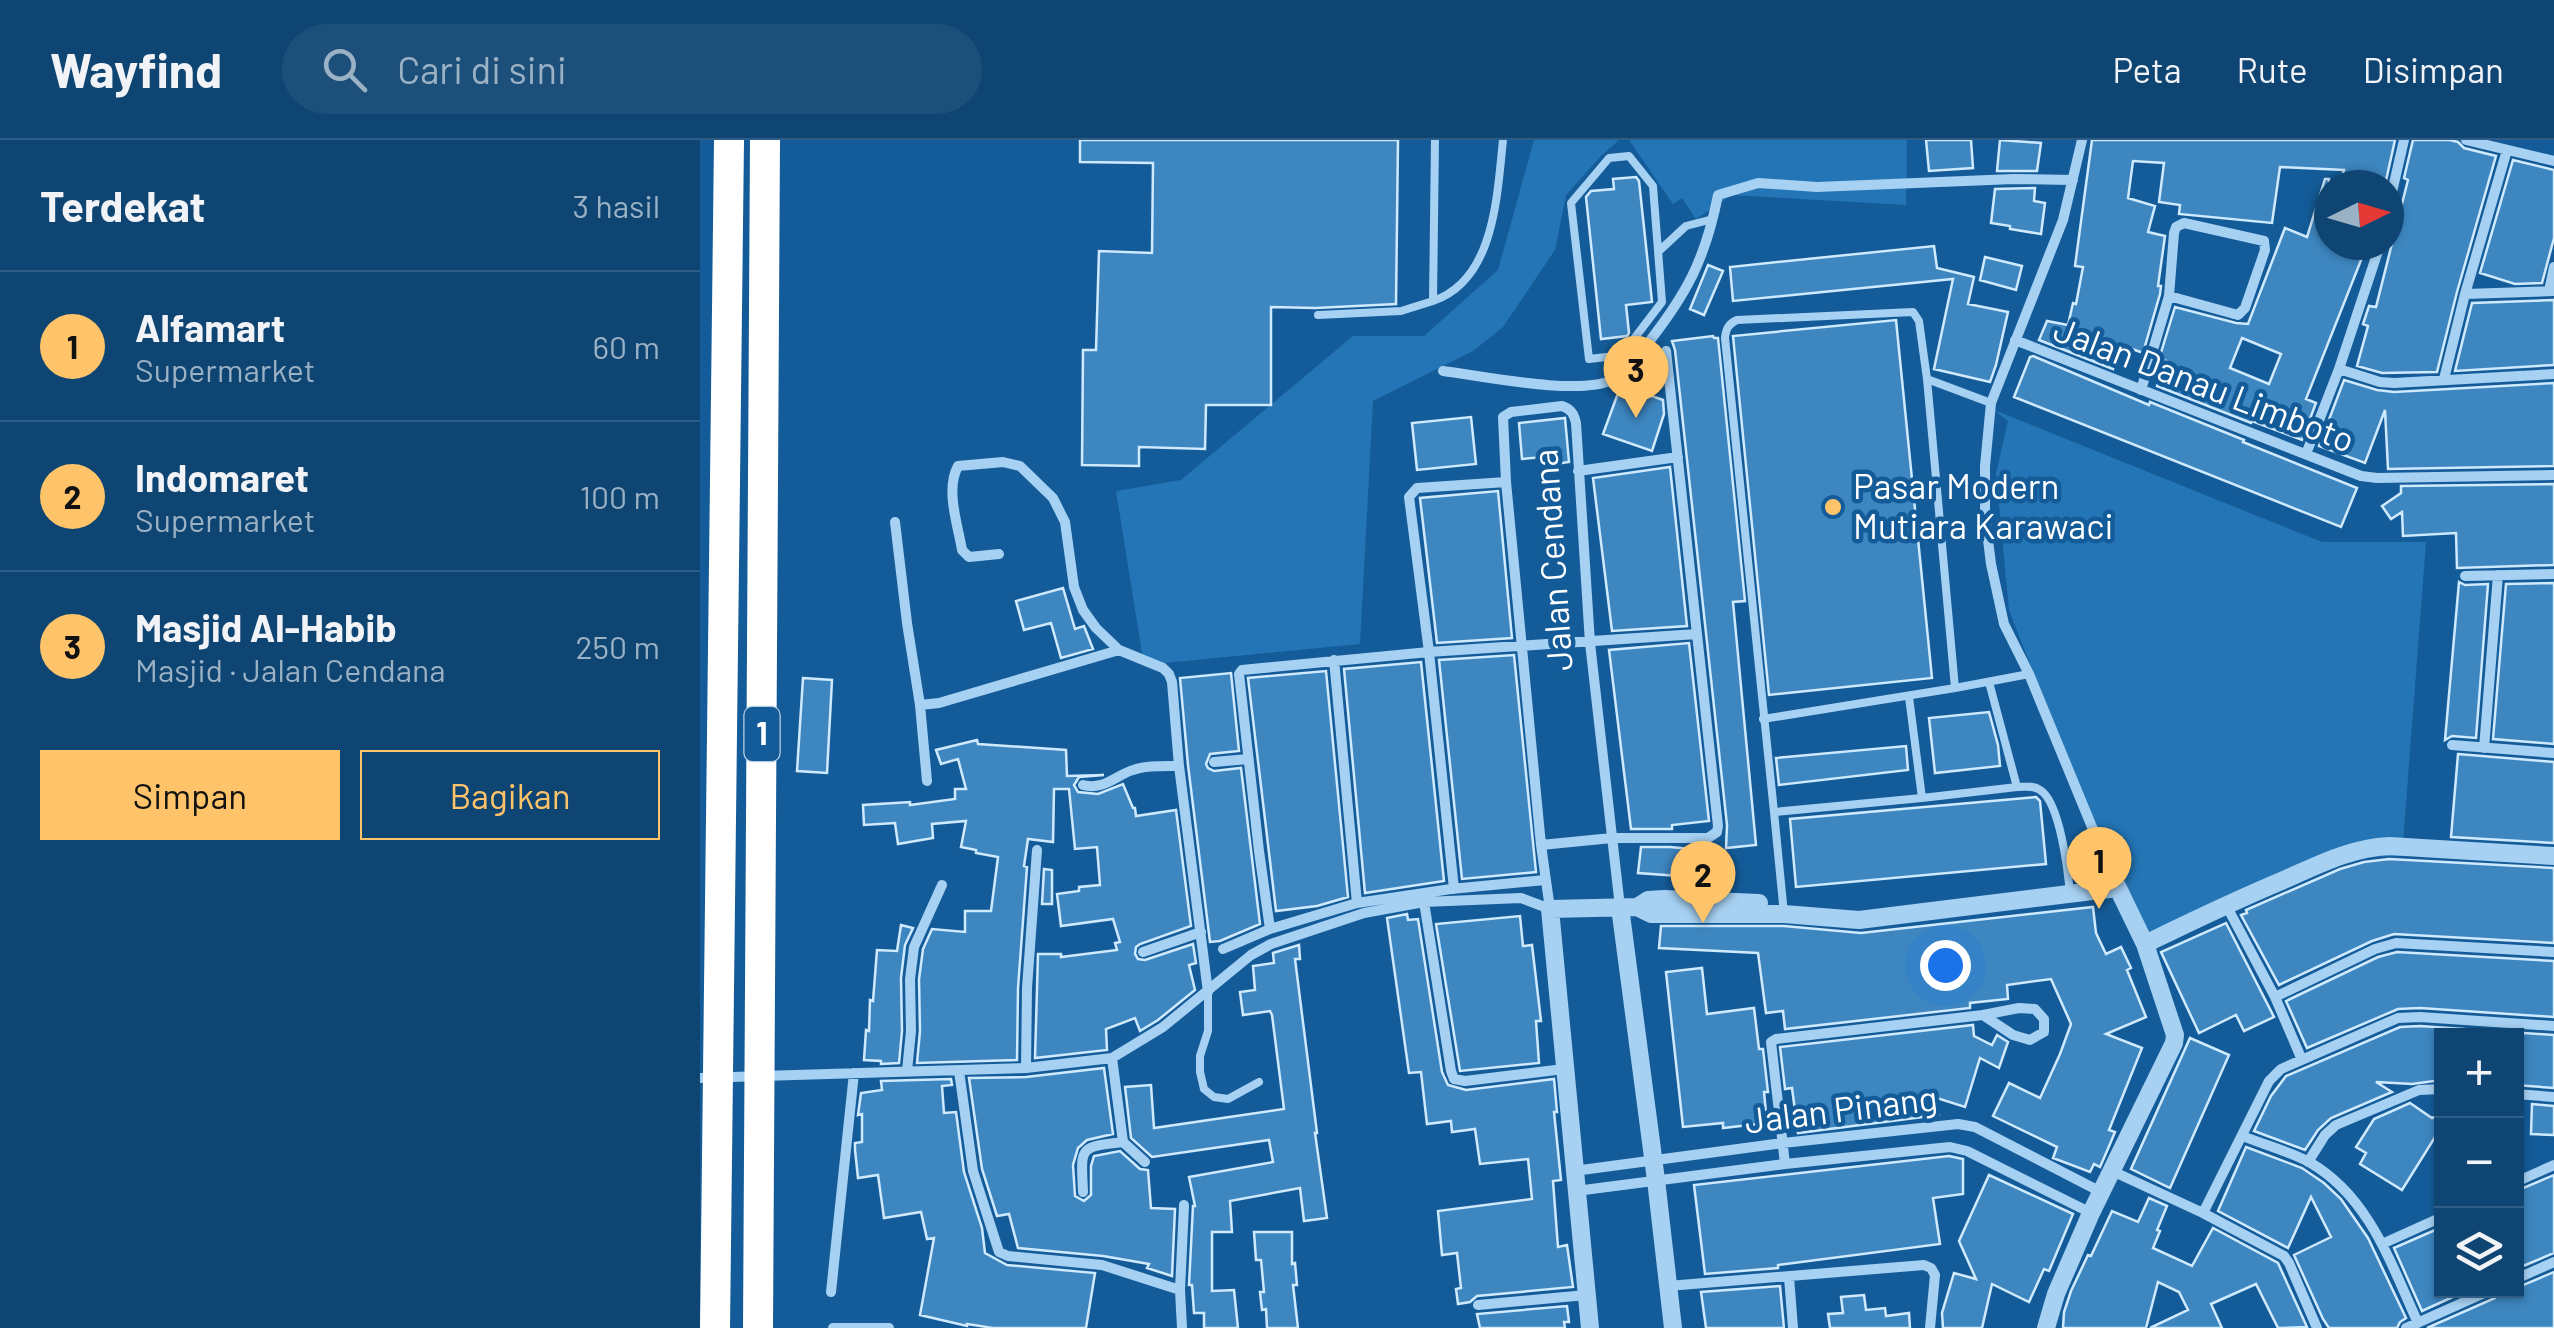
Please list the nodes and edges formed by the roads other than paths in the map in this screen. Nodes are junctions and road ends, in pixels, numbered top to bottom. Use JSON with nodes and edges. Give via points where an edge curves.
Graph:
{"nodes":[{"id":1,"x":729,"y":140,"type":"edge"},
{"id":2,"x":765,"y":140,"type":"edge"},
{"id":3,"x":1435,"y":140,"type":"edge"},
{"id":4,"x":1502,"y":140,"type":"edge"},
{"id":5,"x":2082,"y":140,"type":"edge"},
{"id":6,"x":2404,"y":140,"type":"edge"},
{"id":7,"x":2466,"y":140,"type":"edge"},
{"id":8,"x":2508,"y":150,"type":"junction"},
{"id":9,"x":2554,"y":162,"type":"edge"},
{"id":10,"x":2397,"y":170,"type":"edge"},
{"id":11,"x":2073,"y":180,"type":"junction"},
{"id":12,"x":1713,"y":219,"type":"junction"},
{"id":13,"x":1658,"y":252,"type":"junction"},
{"id":14,"x":2375,"y":260,"type":"edge"},
{"id":15,"x":2554,"y":266,"type":"edge"},
{"id":16,"x":2552,"y":291,"type":"edge"},
{"id":17,"x":2465,"y":294,"type":"junction"},
{"id":18,"x":2169,"y":296,"type":"junction"},
{"id":19,"x":1433,"y":301,"type":"junction"},
{"id":20,"x":1318,"y":315,"type":"dead end"},
{"id":21,"x":2016,"y":340,"type":"junction"},
{"id":22,"x":1666,"y":351,"type":"dead end"},
{"id":23,"x":2340,"y":370,"type":"junction"},
{"id":24,"x":1443,"y":371,"type":"dead end"},
{"id":25,"x":2554,"y":374,"type":"edge"},
{"id":26,"x":2444,"y":379,"type":"junction"},
{"id":27,"x":1927,"y":380,"type":"junction"},
{"id":28,"x":2141,"y":390,"type":"junction"},
{"id":29,"x":1991,"y":403,"type":"junction"},
{"id":30,"x":2306,"y":454,"type":"junction"},
{"id":31,"x":1678,"y":457,"type":"junction"},
{"id":32,"x":1578,"y":472,"type":"junction"},
{"id":33,"x":2554,"y":475,"type":"edge"},
{"id":34,"x":1506,"y":482,"type":"junction"},
{"id":35,"x":895,"y":522,"type":"dead end"},
{"id":36,"x":999,"y":554,"type":"dead end"},
{"id":37,"x":2554,"y":574,"type":"edge"},
{"id":38,"x":2498,"y":575,"type":"junction"},
{"id":39,"x":2465,"y":576,"type":"dead end"},
{"id":40,"x":1697,"y":634,"type":"junction"},
{"id":41,"x":1590,"y":642,"type":"junction"},
{"id":42,"x":1522,"y":646,"type":"junction"},
{"id":43,"x":1120,"y":650,"type":"junction"},
{"id":44,"x":1429,"y":652,"type":"junction"},
{"id":45,"x":1334,"y":660,"type":"junction"},
{"id":46,"x":2029,"y":674,"type":"junction"},
{"id":47,"x":1989,"y":682,"type":"junction"},
{"id":48,"x":1955,"y":688,"type":"junction"},
{"id":49,"x":1910,"y":697,"type":"junction"},
{"id":50,"x":920,"y":705,"type":"junction"},
{"id":51,"x":1763,"y":720,"type":"junction"},
{"id":52,"x":2452,"y":746,"type":"dead end"},
{"id":53,"x":2484,"y":748,"type":"junction"},
{"id":54,"x":2554,"y":753,"type":"edge"},
{"id":55,"x":1248,"y":758,"type":"junction"},
{"id":56,"x":1214,"y":762,"type":"dead end"},
{"id":57,"x":1179,"y":766,"type":"junction"},
{"id":58,"x":928,"y":781,"type":"dead end"},
{"id":59,"x":1084,"y":785,"type":"dead end"},
{"id":60,"x":2017,"y":787,"type":"junction"},
{"id":61,"x":1922,"y":798,"type":"junction"},
{"id":62,"x":1774,"y":812,"type":"junction"},
{"id":63,"x":1612,"y":838,"type":"junction"},
{"id":64,"x":1541,"y":845,"type":"junction"},
{"id":65,"x":1037,"y":850,"type":"dead end"},
{"id":66,"x":2554,"y":856,"type":"edge"},
{"id":67,"x":1545,"y":880,"type":"junction"},
{"id":68,"x":2115,"y":883,"type":"junction"},
{"id":69,"x":942,"y":885,"type":"dead end"},
{"id":70,"x":1454,"y":889,"type":"junction"},
{"id":71,"x":2070,"y":889,"type":"junction"},
{"id":72,"x":1424,"y":902,"type":"junction"},
{"id":73,"x":1357,"y":903,"type":"junction"},
{"id":74,"x":2226,"y":905,"type":"junction"},
{"id":75,"x":1628,"y":907,"type":"junction"},
{"id":76,"x":1550,"y":909,"type":"junction"},
{"id":77,"x":1784,"y":909,"type":"junction"},
{"id":78,"x":1270,"y":929,"type":"junction"},
{"id":79,"x":1202,"y":932,"type":"junction"},
{"id":80,"x":2145,"y":944,"type":"junction"},
{"id":81,"x":1223,"y":948,"type":"dead end"},
{"id":82,"x":1143,"y":952,"type":"dead end"},
{"id":83,"x":2554,"y":952,"type":"edge"},
{"id":84,"x":1208,"y":992,"type":"junction"},
{"id":85,"x":2275,"y":997,"type":"junction"},
{"id":86,"x":1984,"y":1016,"type":"junction"},
{"id":87,"x":2554,"y":1026,"type":"edge"},
{"id":88,"x":1112,"y":1058,"type":"junction"},
{"id":89,"x":2302,"y":1060,"type":"junction"},
{"id":90,"x":1026,"y":1068,"type":"junction"},
{"id":91,"x":1564,"y":1069,"type":"junction"},
{"id":92,"x":906,"y":1071,"type":"junction"},
{"id":93,"x":958,"y":1071,"type":"junction"},
{"id":94,"x":854,"y":1073,"type":"junction"},
{"id":95,"x":700,"y":1078,"type":"edge"},
{"id":96,"x":1259,"y":1082,"type":"dead end"},
{"id":97,"x":2434,"y":1089,"type":"edge"},
{"id":98,"x":2524,"y":1095,"type":"edge"},
{"id":99,"x":2554,"y":1097,"type":"edge"},
{"id":100,"x":2242,"y":1136,"type":"junction"},
{"id":101,"x":1123,"y":1142,"type":"junction"},
{"id":102,"x":1783,"y":1143,"type":"junction"},
{"id":103,"x":1718,"y":1152,"type":"junction"},
{"id":104,"x":1145,"y":1162,"type":"dead end"},
{"id":105,"x":2308,"y":1162,"type":"junction"},
{"id":106,"x":1785,"y":1164,"type":"junction"},
{"id":107,"x":2554,"y":1165,"type":"edge"},
{"id":108,"x":1655,"y":1170,"type":"junction"},
{"id":109,"x":2110,"y":1170,"type":"junction"},
{"id":110,"x":1574,"y":1171,"type":"junction"},
{"id":111,"x":1721,"y":1172,"type":"junction"},
{"id":112,"x":2524,"y":1178,"type":"edge"},
{"id":113,"x":1576,"y":1191,"type":"junction"},
{"id":114,"x":1083,"y":1192,"type":"dead end"},
{"id":115,"x":2101,"y":1192,"type":"junction"},
{"id":116,"x":1184,"y":1205,"type":"dead end"},
{"id":117,"x":2091,"y":1213,"type":"junction"},
{"id":118,"x":2203,"y":1214,"type":"junction"},
{"id":119,"x":2434,"y":1220,"type":"edge"},
{"id":120,"x":2382,"y":1244,"type":"junction"},
{"id":121,"x":2554,"y":1262,"type":"edge"},
{"id":122,"x":2524,"y":1275,"type":"edge"},
{"id":123,"x":1789,"y":1276,"type":"junction"},
{"id":124,"x":1668,"y":1286,"type":"junction"},
{"id":125,"x":1180,"y":1290,"type":"junction"},
{"id":126,"x":830,"y":1292,"type":"dead end"},
{"id":127,"x":1586,"y":1295,"type":"junction"},
{"id":128,"x":2473,"y":1298,"type":"edge"},
{"id":129,"x":1478,"y":1304,"type":"dead end"},
{"id":130,"x":2412,"y":1326,"type":"edge"},
{"id":131,"x":715,"y":1328,"type":"edge"},
{"id":132,"x":758,"y":1328,"type":"edge"},
{"id":133,"x":833,"y":1328,"type":"edge"},
{"id":134,"x":889,"y":1328,"type":"edge"},
{"id":135,"x":1182,"y":1328,"type":"edge"},
{"id":136,"x":1590,"y":1328,"type":"edge"},
{"id":137,"x":1672,"y":1328,"type":"edge"},
{"id":138,"x":1793,"y":1328,"type":"edge"},
{"id":139,"x":1930,"y":1328,"type":"edge"},
{"id":140,"x":2046,"y":1328,"type":"edge"},
{"id":141,"x":2317,"y":1328,"type":"edge"}],
"edges":[{"from":1,"to":131,"type":"highway","number":"1"},
{"from":2,"to":132,"type":"highway","number":"1"},
{"from":3,"to":19,"type":"lane"},
{"from":4,"to":19,"type":"lane","via":[[1483,249],[1472,273]]},
{"from":5,"to":11,"type":"street"},
{"from":6,"to":10,"type":"street"},
{"from":7,"to":8,"type":"street"},
{"from":8,"to":9,"type":"street"},
{"from":8,"to":17,"type":"street"},
{"from":11,"to":12,"type":"street","via":[[1758,183],[1718,196]]},
{"from":11,"to":21,"type":"street"},
{"from":12,"to":13,"type":"lane","via":[[1686,226]]},
{"from":12,"to":24,"type":"street","via":[[1686,292],[1613,380],[1562,386]]},
{"from":13,"to":13,"type":"lane","via":[[1653,186],[1629,156],[1609,158],[1571,203],[1589,359],[1615,356],[1662,302]]},
{"from":14,"to":23,"type":"street"},
{"from":15,"to":16,"type":"street"},
{"from":16,"to":17,"type":"street"},
{"from":17,"to":26,"type":"street"},
{"from":18,"to":18,"type":"street","via":[[2176,226],[2264,241],[2238,314]]},
{"from":18,"to":28,"type":"street"},
{"from":19,"to":20,"type":"lane","via":[[1418,308]]},
{"from":21,"to":28,"type":"street","name":"Jalan Danau Limboto"},
{"from":21,"to":29,"type":"street"},
{"from":22,"to":31,"type":"street"},
{"from":23,"to":26,"type":"street","via":[[2380,382]]},
{"from":23,"to":30,"type":"street"},
{"from":25,"to":26,"type":"street"},
{"from":27,"to":29,"type":"lane"},
{"from":27,"to":48,"type":"lane"},
{"from":27,"to":51,"type":"lane","via":[[1913,312],[1736,320],[1726,330]]},
{"from":28,"to":30,"type":"street","name":"Jalan Danau Limboto"},
{"from":29,"to":46,"type":"street","via":[[1985,466],[1990,564],[2004,624]]},
{"from":30,"to":33,"type":"street","name":"Jalan Danau Limboto","via":[[2377,478]]},
{"from":31,"to":32,"type":"street"},
{"from":31,"to":40,"type":"street"},
{"from":32,"to":34,"type":"street","name":"Jalan Cendana","via":[[1576,422],[1568,408],[1511,412],[1502,428]]},
{"from":32,"to":41,"type":"street","name":"Jalan Cendana"},
{"from":34,"to":42,"type":"street","name":"Jalan Cendana"},
{"from":34,"to":44,"type":"street","via":[[1417,488],[1409,497]]},
{"from":35,"to":50,"type":"street"},
{"from":36,"to":43,"type":"street","via":[[969,557],[962,550],[952,488],[958,466],[1020,466],[1053,498],[1065,522],[1083,610]]},
{"from":37,"to":38,"type":"street"},
{"from":38,"to":39,"type":"street"},
{"from":38,"to":53,"type":"street"},
{"from":40,"to":41,"type":"street"},
{"from":40,"to":63,"type":"street","via":[[1717,832],[1708,838]]},
{"from":41,"to":42,"type":"street"},
{"from":41,"to":63,"type":"street","name":"Jalan Cendana"},
{"from":42,"to":44,"type":"street"},
{"from":42,"to":64,"type":"street","name":"Jalan Cendana"},
{"from":43,"to":50,"type":"street"},
{"from":43,"to":57,"type":"street","via":[[1169,674]]},
{"from":44,"to":45,"type":"street"},
{"from":44,"to":70,"type":"street"},
{"from":45,"to":55,"type":"street","via":[[1240,671]]},
{"from":45,"to":73,"type":"street"},
{"from":46,"to":47,"type":"lane"},
{"from":46,"to":68,"type":"street"},
{"from":47,"to":48,"type":"lane"},
{"from":47,"to":60,"type":"lane"},
{"from":48,"to":49,"type":"lane"},
{"from":49,"to":51,"type":"lane"},
{"from":49,"to":61,"type":"lane"},
{"from":50,"to":58,"type":"street"},
{"from":51,"to":62,"type":"lane"},
{"from":52,"to":53,"type":"street"},
{"from":53,"to":54,"type":"street"},
{"from":55,"to":56,"type":"street"},
{"from":55,"to":78,"type":"street"},
{"from":57,"to":59,"type":"street"},
{"from":57,"to":79,"type":"street"},
{"from":60,"to":61,"type":"lane"},
{"from":60,"to":71,"type":"lane","via":[[2032,786],[2049,798]]},
{"from":61,"to":62,"type":"lane"},
{"from":62,"to":77,"type":"lane"},
{"from":63,"to":64,"type":"street"},
{"from":63,"to":75,"type":"street","name":"Jalan Cendana"},
{"from":64,"to":67,"type":"street","name":"Jalan Cendana"},
{"from":65,"to":90,"type":"street"},
{"from":66,"to":74,"type":"street","via":[[2364,848]]},
{"from":67,"to":70,"type":"street"},
{"from":67,"to":76,"type":"street","name":"Jalan Cendana"},
{"from":68,"to":71,"type":"street"},
{"from":68,"to":80,"type":"street"},
{"from":69,"to":92,"type":"street","via":[[914,947]]},
{"from":70,"to":73,"type":"street"},
{"from":71,"to":77,"type":"street","via":[[1937,905]]},
{"from":72,"to":76,"type":"street","via":[[1521,898]]},
{"from":72,"to":84,"type":"street","via":[[1271,944]]},
{"from":72,"to":91,"type":"street","via":[[1454,1079]]},
{"from":73,"to":78,"type":"street"},
{"from":74,"to":80,"type":"street"},
{"from":74,"to":85,"type":"street"},
{"from":75,"to":76,"type":"street"},
{"from":75,"to":77,"type":"street","via":[[1664,899]]},
{"from":75,"to":108,"type":"street","name":"Jalan Cendana"},
{"from":76,"to":91,"type":"street","name":"Jalan Cendana"},
{"from":78,"to":81,"type":"street"},
{"from":79,"to":82,"type":"street"},
{"from":79,"to":84,"type":"street"},
{"from":80,"to":109,"type":"street","via":[[2174,1043]]},
{"from":83,"to":85,"type":"street","via":[[2396,943]]},
{"from":84,"to":88,"type":"street"},
{"from":84,"to":96,"type":"lane","via":[[1200,1056],[1204,1089],[1228,1099]]},
{"from":85,"to":89,"type":"street"},
{"from":86,"to":86,"type":"street","via":[[2030,1040],[2044,1032],[2035,1010]]},
{"from":86,"to":102,"type":"street","via":[[1770,1042]]},
{"from":87,"to":89,"type":"street","via":[[2410,1016]]},
{"from":88,"to":90,"type":"street"},
{"from":88,"to":101,"type":"street"},
{"from":89,"to":100,"type":"street","via":[[2274,1074]]},
{"from":90,"to":93,"type":"street"},
{"from":91,"to":110,"type":"street","name":"Jalan Cendana"},
{"from":92,"to":93,"type":"street"},
{"from":92,"to":94,"type":"street"},
{"from":93,"to":125,"type":"street","via":[[973,1172],[999,1252],[1102,1265]]},
{"from":94,"to":95,"type":"street"},
{"from":94,"to":126,"type":"street"},
{"from":97,"to":105,"type":"street","via":[[2336,1125]]},
{"from":98,"to":99,"type":"street"},
{"from":100,"to":105,"type":"street"},
{"from":100,"to":118,"type":"street"},
{"from":101,"to":104,"type":"street"},
{"from":101,"to":114,"type":"street","via":[[1088,1147]]},
{"from":102,"to":103,"type":"street","name":"Jalan Pinang"},
{"from":102,"to":106,"type":"street"},
{"from":102,"to":115,"type":"street","name":"Jalan Pinang","via":[[1966,1125]]},
{"from":103,"to":108,"type":"street","name":"Jalan Pinang"},
{"from":103,"to":111,"type":"street"},
{"from":105,"to":120,"type":"street","via":[[2348,1191]]},
{"from":106,"to":111,"type":"street","name":"Jalan Pinang"},
{"from":106,"to":117,"type":"street","name":"Jalan Pinang","via":[[1959,1148]]},
{"from":107,"to":112,"type":"street"},
{"from":108,"to":110,"type":"street","name":"Jalan Pinang"},
{"from":108,"to":111,"type":"street","name":"Jalan Pinang"},
{"from":108,"to":113,"type":"street","name":"Jalan Pinang"},
{"from":108,"to":124,"type":"street","name":"Jalan Cendana"},
{"from":109,"to":115,"type":"street"},
{"from":109,"to":118,"type":"street"},
{"from":110,"to":113,"type":"street","name":"Jalan Cendana"},
{"from":113,"to":127,"type":"street","name":"Jalan Cendana"},
{"from":115,"to":117,"type":"street"},
{"from":116,"to":125,"type":"street"},
{"from":117,"to":140,"type":"street"},
{"from":118,"to":141,"type":"street","via":[[2284,1256]]},
{"from":119,"to":120,"type":"street"},
{"from":120,"to":130,"type":"street"},
{"from":121,"to":122,"type":"street"},
{"from":123,"to":124,"type":"street"},
{"from":123,"to":138,"type":"street"},
{"from":123,"to":139,"type":"street","via":[[1930,1268]]},
{"from":124,"to":137,"type":"street","name":"Jalan Cendana"},
{"from":125,"to":135,"type":"street"},
{"from":127,"to":129,"type":"street"},
{"from":127,"to":136,"type":"street","name":"Jalan Cendana"},
{"from":128,"to":130,"type":"street"},
{"from":133,"to":134,"type":"street"}]}
